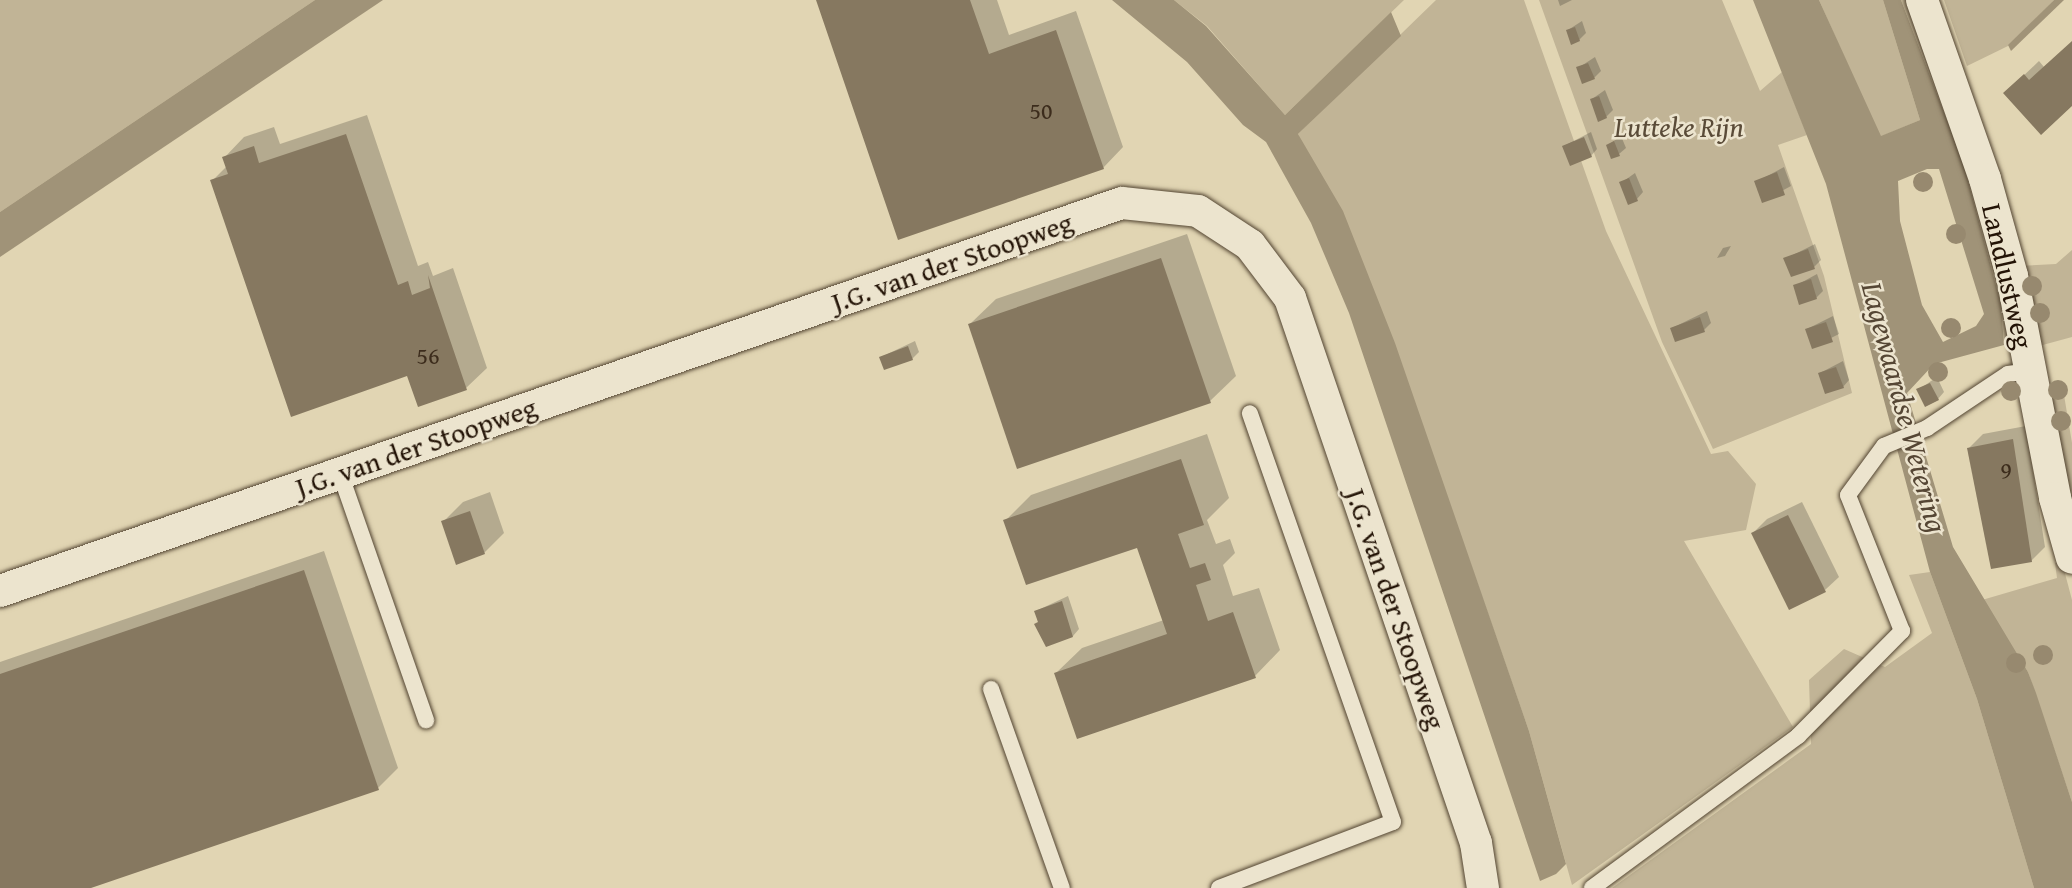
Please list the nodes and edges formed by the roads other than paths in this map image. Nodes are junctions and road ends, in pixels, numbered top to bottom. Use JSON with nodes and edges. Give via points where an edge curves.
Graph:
{"nodes":[{"id":1,"x":1922,"y":0,"type":"edge"},
{"id":2,"x":2029,"y":371,"type":"junction"},
{"id":3,"x":1250,"y":413,"type":"dead end"},
{"id":4,"x":340,"y":473,"type":"junction"},
{"id":5,"x":2072,"y":558,"type":"edge"},
{"id":6,"x":0,"y":591,"type":"edge"},
{"id":7,"x":991,"y":689,"type":"dead end"},
{"id":8,"x":426,"y":720,"type":"dead end"},
{"id":9,"x":1062,"y":888,"type":"edge"},
{"id":10,"x":1219,"y":888,"type":"edge"},
{"id":11,"x":1483,"y":888,"type":"edge"},
{"id":12,"x":1592,"y":888,"type":"edge"}],
"edges":[{"from":1,"to":2,"type":"street","name":"Landlustweg","via":[[1985,179],[2012,276]]},
{"from":2,"to":5,"type":"street","name":"Landlustweg"},
{"from":2,"to":12,"type":"lane","via":[[2008,373],[1927,428],[1884,446],[1848,495],[1902,631],[1798,736]]},
{"from":3,"to":10,"type":"lane","via":[[1393,822]]},
{"from":4,"to":6,"type":"street","name":"J.G. van der Stoopweg"},
{"from":4,"to":8,"type":"lane"},
{"from":4,"to":11,"type":"street","name":"J.G. van der Stoopweg","via":[[1122,203],[1198,211],[1250,245],[1290,298],[1476,843]]},
{"from":7,"to":9,"type":"lane"}]}
